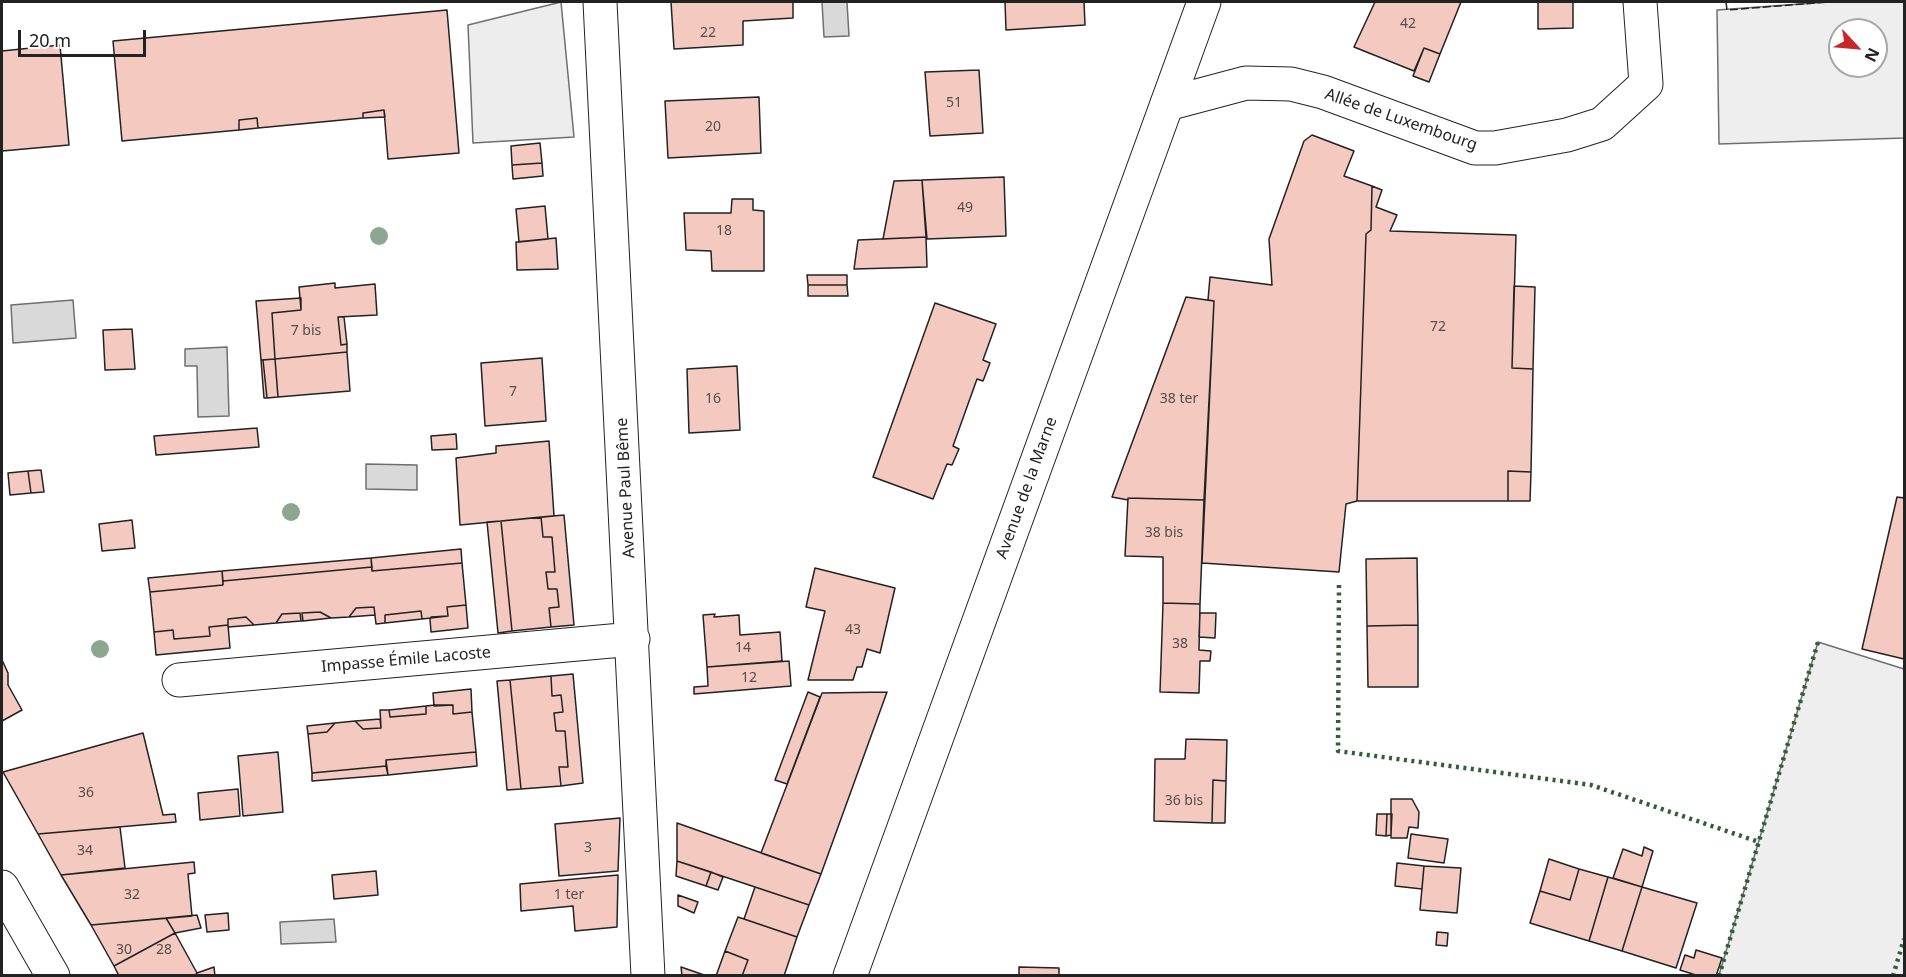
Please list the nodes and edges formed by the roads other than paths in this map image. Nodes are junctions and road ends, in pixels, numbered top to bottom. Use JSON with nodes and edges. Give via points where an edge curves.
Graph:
{"nodes":[{"id":1,"x":600,"y":2,"type":"edge"},
{"id":2,"x":1204,"y":2,"type":"edge"},
{"id":3,"x":1640,"y":2,"type":"edge"},
{"id":4,"x":1167,"y":104,"type":"junction"},
{"id":5,"x":633,"y":639,"type":"junction"},
{"id":6,"x":179,"y":680,"type":"dead end"},
{"id":7,"x":2,"y":887,"type":"edge"},
{"id":8,"x":53,"y":975,"type":"edge"},
{"id":9,"x":648,"y":975,"type":"edge"},
{"id":10,"x":850,"y":975,"type":"edge"}],
"edges":[{"from":1,"to":5,"type":"street","name":"Avenue Paul Bême"},
{"from":2,"to":4,"type":"street","name":"Avenue de la Marne"},
{"from":3,"to":4,"type":"street","name":"Allée de Luxembourg","via":[[1646,84],[1602,124],[1567,135],[1474,148],[1323,92],[1291,84],[1246,83]]},
{"from":4,"to":10,"type":"street","name":"Avenue de la Marne"},
{"from":5,"to":6,"type":"street","name":"Impasse Émile Lacoste"},
{"from":5,"to":9,"type":"street","name":"Avenue Paul Bême"},
{"from":7,"to":8,"type":"street"}]}
